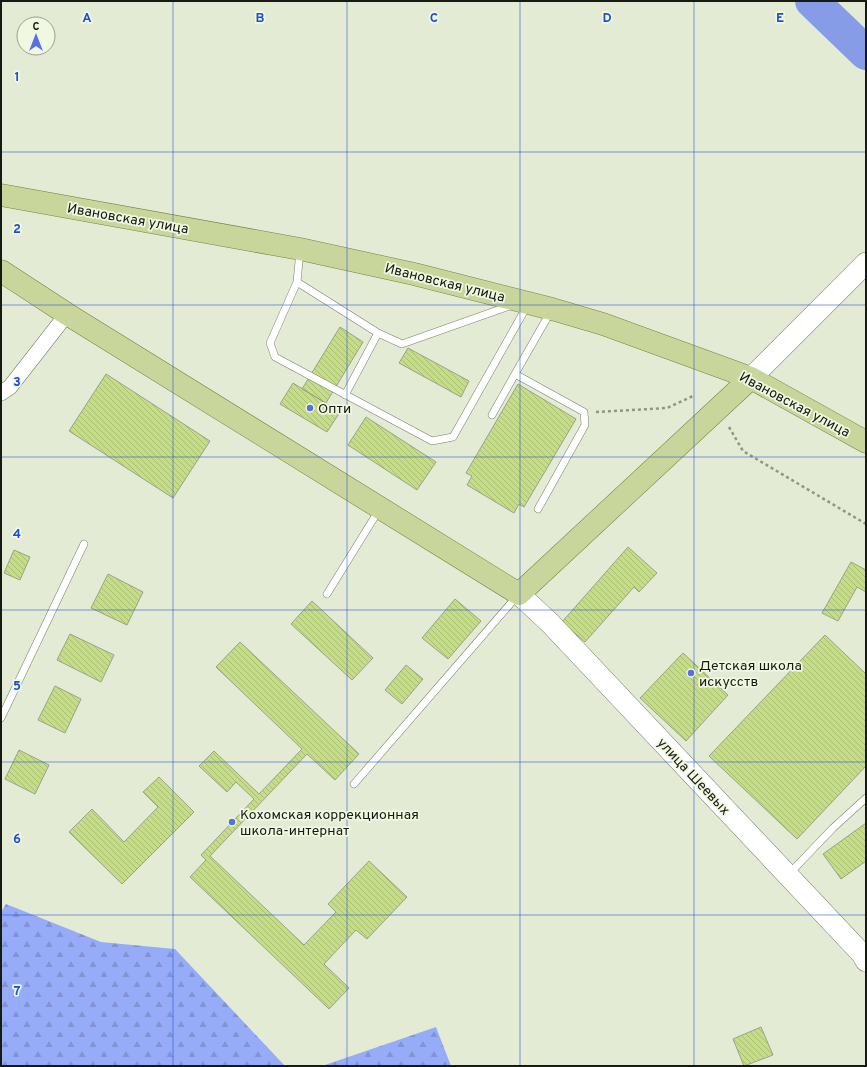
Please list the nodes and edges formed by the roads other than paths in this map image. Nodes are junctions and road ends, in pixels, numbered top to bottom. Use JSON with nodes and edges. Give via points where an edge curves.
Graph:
{"nodes":[{"id":1,"x":4,"y":198,"type":"edge"},
{"id":2,"x":300,"y":249,"type":"junction"},
{"id":3,"x":866,"y":263,"type":"edge"},
{"id":4,"x":1,"y":271,"type":"edge"},
{"id":5,"x":297,"y":282,"type":"junction"},
{"id":6,"x":526,"y":302,"type":"junction"},
{"id":7,"x":552,"y":309,"type":"junction"},
{"id":8,"x":66,"y":314,"type":"junction"},
{"id":9,"x":378,"y":333,"type":"junction"},
{"id":10,"x":515,"y":374,"type":"junction"},
{"id":11,"x":751,"y":378,"type":"junction"},
{"id":12,"x":1,"y":393,"type":"edge"},
{"id":13,"x":345,"y":395,"type":"junction"},
{"id":14,"x":492,"y":415,"type":"dead end"},
{"id":15,"x":866,"y":442,"type":"edge"},
{"id":16,"x":380,"y":508,"type":"junction"},
{"id":17,"x":538,"y":509,"type":"dead end"},
{"id":18,"x":84,"y":544,"type":"dead end"},
{"id":19,"x":326,"y":594,"type":"dead end"},
{"id":20,"x":519,"y":594,"type":"junction"},
{"id":21,"x":1,"y":718,"type":"edge"},
{"id":22,"x":354,"y":784,"type":"dead end"},
{"id":23,"x":866,"y":798,"type":"edge"},
{"id":24,"x":788,"y":875,"type":"junction"},
{"id":25,"x":866,"y":961,"type":"edge"}],
"edges":[{"from":1,"to":2,"type":"main road","name":"Ивановская улица"},
{"from":2,"to":5,"type":"lane"},
{"from":2,"to":6,"type":"main road","name":"Ивановская улица"},
{"from":3,"to":11,"type":"main road"},
{"from":4,"to":8,"type":"main road"},
{"from":5,"to":9,"type":"lane"},
{"from":5,"to":13,"type":"lane","via":[[270,343],[275,357]]},
{"from":6,"to":7,"type":"main road","name":"Ивановская улица"},
{"from":6,"to":9,"type":"lane","via":[[402,344]]},
{"from":6,"to":13,"type":"lane","via":[[453,437],[432,441]]},
{"from":7,"to":10,"type":"lane"},
{"from":7,"to":11,"type":"main road","name":"Ивановская улица","via":[[603,324]]},
{"from":8,"to":12,"type":"street","via":[[10,387]]},
{"from":8,"to":16,"type":"main road"},
{"from":9,"to":13,"type":"lane"},
{"from":10,"to":14,"type":"lane"},
{"from":10,"to":17,"type":"lane","via":[[584,412],[585,425]]},
{"from":11,"to":15,"type":"main road","name":"Ивановская улица"},
{"from":11,"to":20,"type":"main road"},
{"from":16,"to":19,"type":"lane"},
{"from":16,"to":20,"type":"main road"},
{"from":18,"to":21,"type":"lane"},
{"from":20,"to":22,"type":"lane"},
{"from":20,"to":24,"type":"main road","name":"улица Шеевых","via":[[541,614]]},
{"from":23,"to":24,"type":"lane"},
{"from":24,"to":25,"type":"main road","name":"улица Шеевых"}]}
